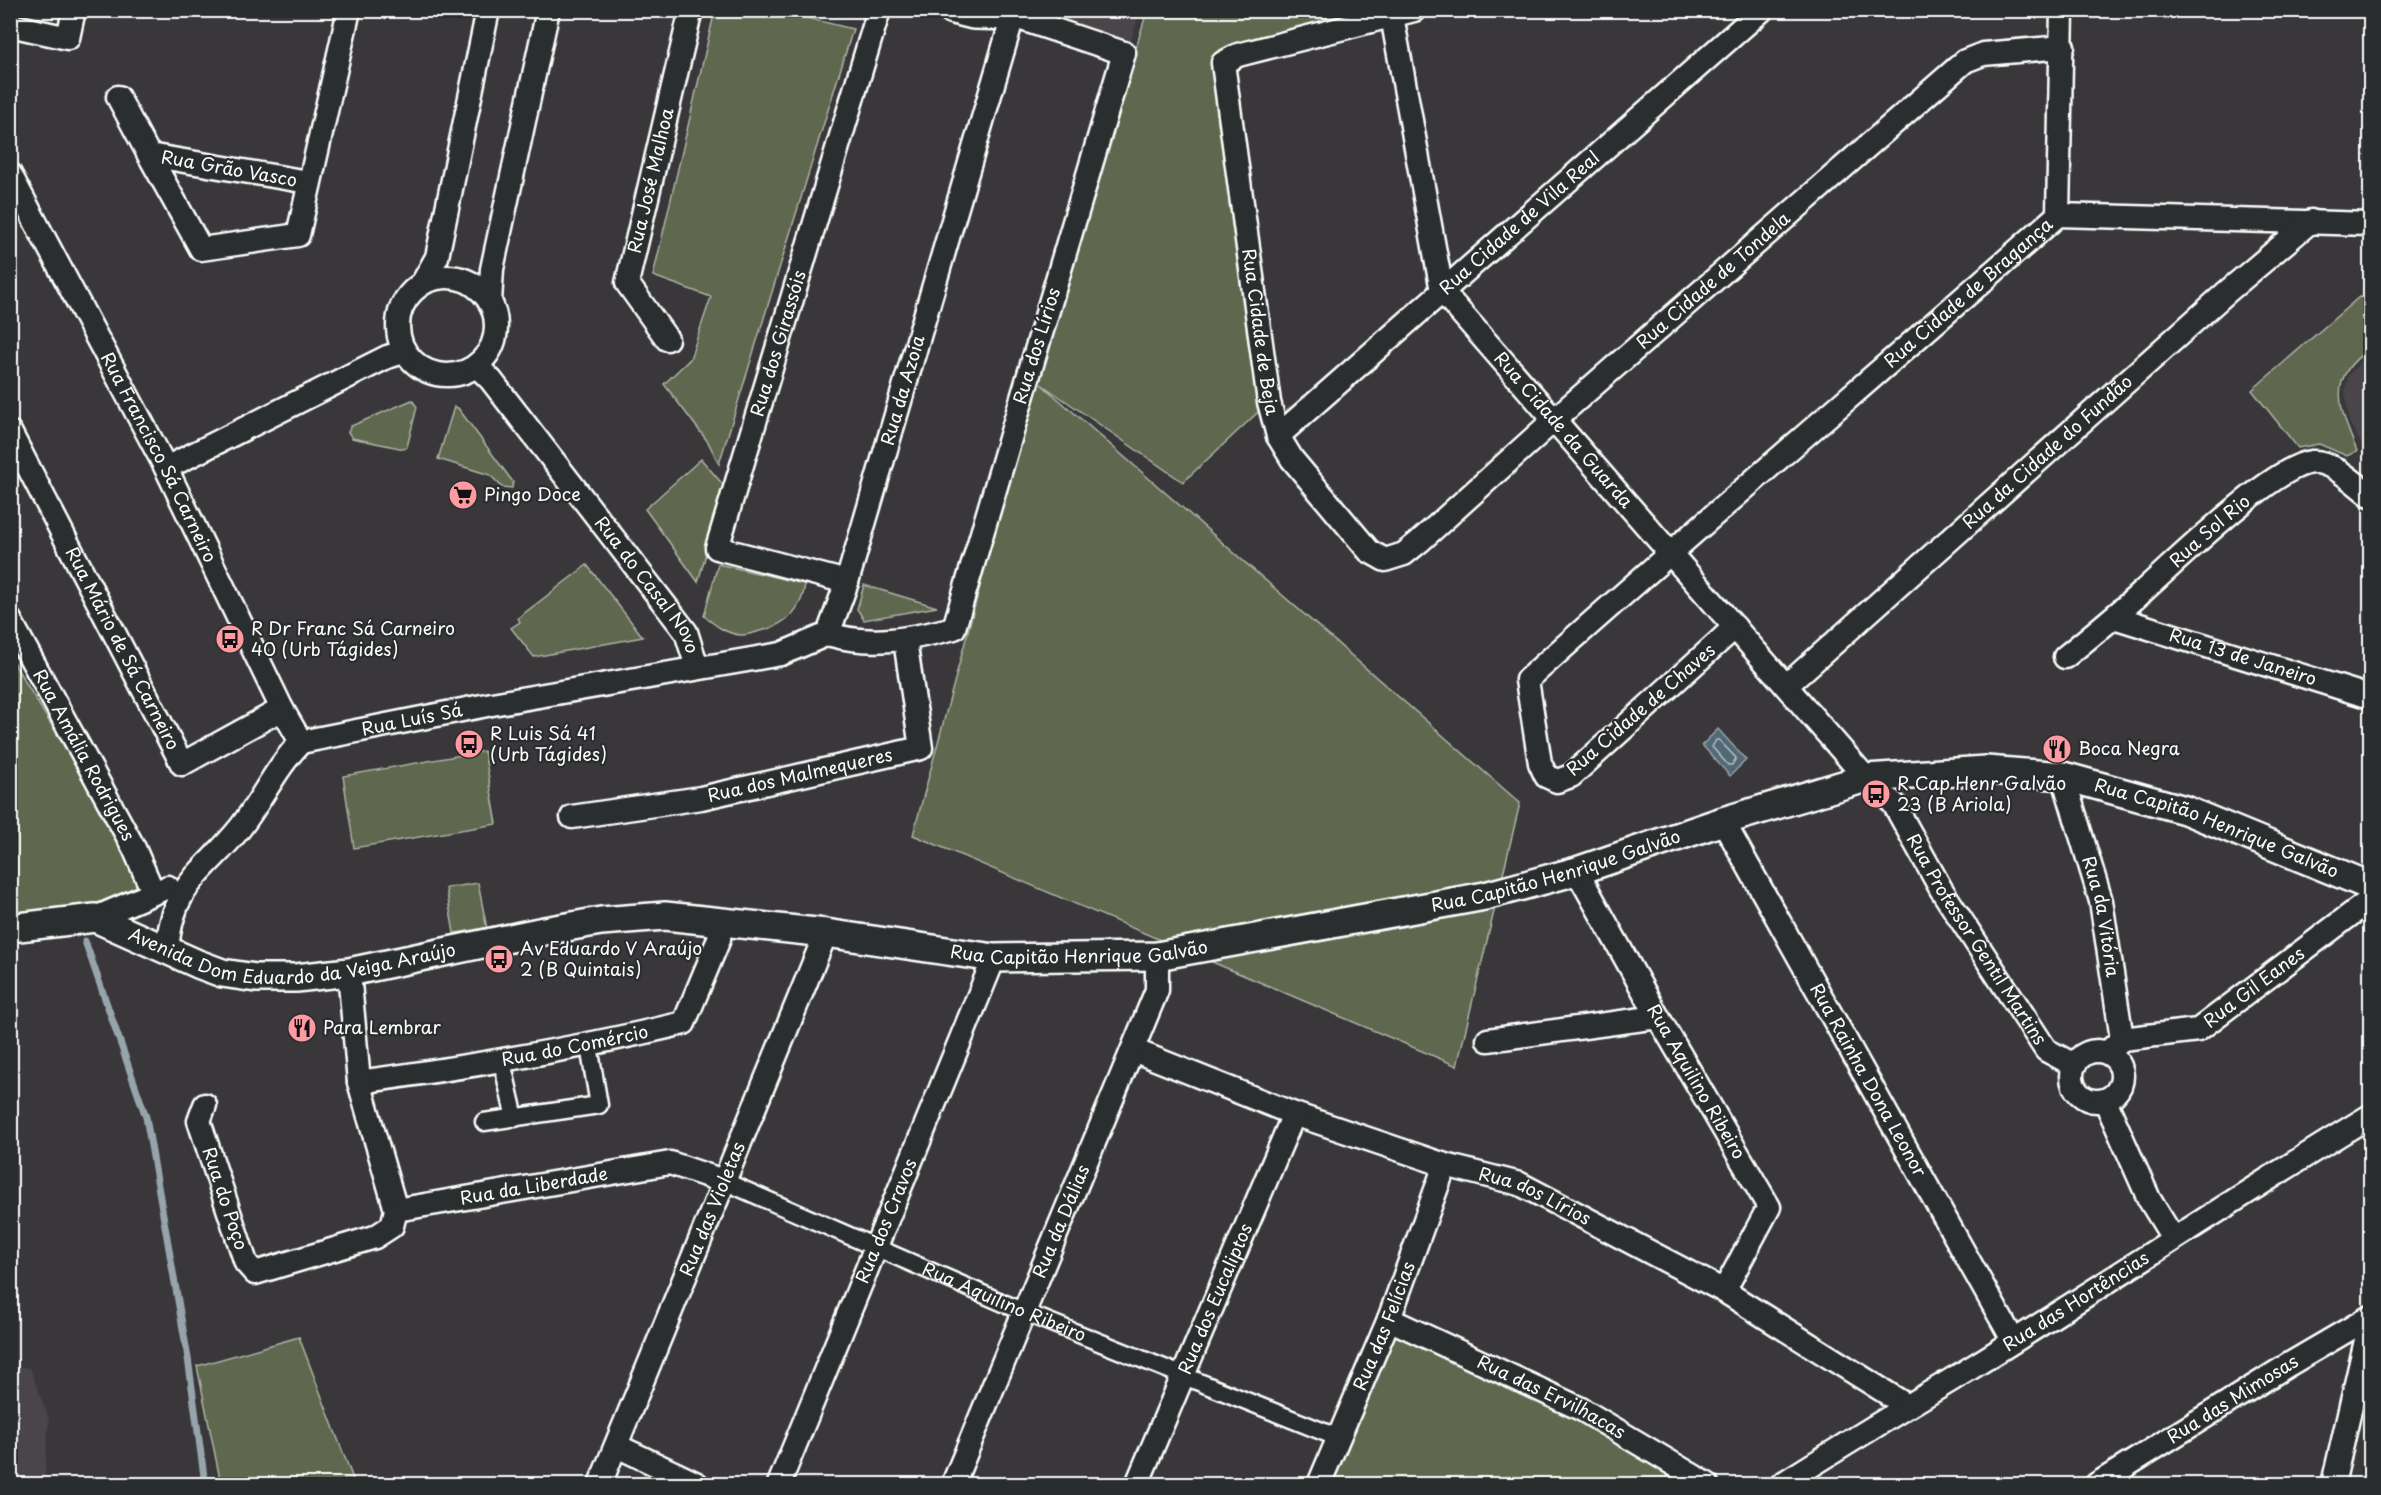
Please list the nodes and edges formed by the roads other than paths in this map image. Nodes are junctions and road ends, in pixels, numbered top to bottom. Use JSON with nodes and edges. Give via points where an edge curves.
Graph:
{"nodes":[{"id":1,"x":74,"y":10,"type":"edge"},
{"id":2,"x":349,"y":10,"type":"edge"},
{"id":3,"x":488,"y":10,"type":"edge"},
{"id":4,"x":549,"y":10,"type":"edge"},
{"id":5,"x":691,"y":10,"type":"edge"},
{"id":6,"x":879,"y":10,"type":"edge"},
{"id":7,"x":953,"y":10,"type":"edge"},
{"id":8,"x":1414,"y":10,"type":"edge"},
{"id":9,"x":1762,"y":10,"type":"edge"},
{"id":10,"x":2062,"y":10,"type":"edge"},
{"id":11,"x":1011,"y":13,"type":"edge"},
{"id":12,"x":1392,"y":16,"type":"junction"},
{"id":13,"x":10,"y":25,"type":"edge"},
{"id":14,"x":2063,"y":47,"type":"junction"},
{"id":15,"x":118,"y":97,"type":"dead end"},
{"id":16,"x":149,"y":155,"type":"junction"},
{"id":17,"x":10,"y":174,"type":"edge"},
{"id":18,"x":308,"y":182,"type":"junction"},
{"id":19,"x":2058,"y":215,"type":"junction"},
{"id":20,"x":2311,"y":221,"type":"junction"},
{"id":21,"x":2370,"y":224,"type":"edge"},
{"id":22,"x":423,"y":282,"type":"junction"},
{"id":23,"x":1442,"y":291,"type":"junction"},
{"id":24,"x":490,"y":302,"type":"junction"},
{"id":25,"x":667,"y":339,"type":"dead end"},
{"id":26,"x":404,"y":352,"type":"junction"},
{"id":27,"x":477,"y":366,"type":"junction"},
{"id":28,"x":1555,"y":418,"type":"junction"},
{"id":29,"x":10,"y":432,"type":"edge"},
{"id":30,"x":1278,"y":436,"type":"junction"},
{"id":31,"x":166,"y":468,"type":"junction"},
{"id":32,"x":2370,"y":495,"type":"edge"},
{"id":33,"x":1670,"y":552,"type":"junction"},
{"id":34,"x":1385,"y":560,"type":"joint"},
{"id":35,"x":847,"y":582,"type":"junction"},
{"id":36,"x":2114,"y":617,"type":"junction"},
{"id":37,"x":10,"y":620,"type":"edge"},
{"id":38,"x":1735,"y":627,"type":"junction"},
{"id":39,"x":828,"y":634,"type":"junction"},
{"id":40,"x":905,"y":640,"type":"junction"},
{"id":41,"x":2065,"y":657,"type":"dead end"},
{"id":42,"x":697,"y":667,"type":"junction"},
{"id":43,"x":1786,"y":686,"type":"junction"},
{"id":44,"x":2370,"y":697,"type":"edge"},
{"id":45,"x":282,"y":709,"type":"junction"},
{"id":46,"x":301,"y":742,"type":"junction"},
{"id":47,"x":2063,"y":776,"type":"junction"},
{"id":48,"x":1866,"y":778,"type":"junction"},
{"id":49,"x":572,"y":817,"type":"dead end"},
{"id":50,"x":1723,"y":821,"type":"junction"},
{"id":51,"x":1577,"y":871,"type":"junction"},
{"id":52,"x":192,"y":878,"type":"junction"},
{"id":53,"x":2370,"y":886,"type":"edge"},
{"id":54,"x":153,"y":892,"type":"junction"},
{"id":55,"x":2370,"y":900,"type":"edge"},
{"id":56,"x":95,"y":918,"type":"junction"},
{"id":57,"x":720,"y":922,"type":"junction"},
{"id":58,"x":10,"y":928,"type":"edge"},
{"id":59,"x":826,"y":933,"type":"junction"},
{"id":60,"x":167,"y":951,"type":"junction"},
{"id":61,"x":1157,"y":956,"type":"junction"},
{"id":62,"x":994,"y":958,"type":"junction"},
{"id":63,"x":349,"y":972,"type":"junction"},
{"id":64,"x":1658,"y":1017,"type":"junction"},
{"id":65,"x":1488,"y":1040,"type":"dead end"},
{"id":66,"x":589,"y":1046,"type":"junction"},
{"id":67,"x":2115,"y":1046,"type":"junction"},
{"id":68,"x":1133,"y":1050,"type":"junction"},
{"id":69,"x":502,"y":1062,"type":"junction"},
{"id":70,"x":2074,"y":1065,"type":"junction"},
{"id":71,"x":359,"y":1082,"type":"junction"},
{"id":72,"x":2105,"y":1100,"type":"junction"},
{"id":73,"x":205,"y":1104,"type":"dead end"},
{"id":74,"x":1294,"y":1114,"type":"junction"},
{"id":75,"x":2370,"y":1116,"type":"edge"},
{"id":76,"x":515,"y":1119,"type":"junction"},
{"id":77,"x":484,"y":1122,"type":"dead end"},
{"id":78,"x":670,"y":1163,"type":"joint"},
{"id":79,"x":1445,"y":1165,"type":"junction"},
{"id":80,"x":726,"y":1182,"type":"junction"},
{"id":81,"x":396,"y":1210,"type":"junction"},
{"id":82,"x":2173,"y":1238,"type":"junction"},
{"id":83,"x":876,"y":1248,"type":"junction"},
{"id":84,"x":1724,"y":1291,"type":"junction"},
{"id":85,"x":1024,"y":1312,"type":"junction"},
{"id":86,"x":2369,"y":1318,"type":"edge"},
{"id":87,"x":1389,"y":1319,"type":"junction"},
{"id":88,"x":2013,"y":1340,"type":"junction"},
{"id":89,"x":1183,"y":1376,"type":"junction"},
{"id":90,"x":1906,"y":1405,"type":"junction"},
{"id":91,"x":1339,"y":1438,"type":"junction"},
{"id":92,"x":617,"y":1446,"type":"junction"},
{"id":93,"x":600,"y":1485,"type":"edge"},
{"id":94,"x":697,"y":1485,"type":"edge"},
{"id":95,"x":779,"y":1485,"type":"edge"},
{"id":96,"x":953,"y":1485,"type":"edge"},
{"id":97,"x":1137,"y":1485,"type":"edge"},
{"id":98,"x":1319,"y":1485,"type":"edge"},
{"id":99,"x":1707,"y":1485,"type":"edge"},
{"id":100,"x":1782,"y":1485,"type":"edge"},
{"id":101,"x":2097,"y":1485,"type":"edge"},
{"id":102,"x":2333,"y":1485,"type":"edge"}],
"edges":[{"from":1,"to":13,"type":"street","via":[[68,38]]},
{"from":2,"to":18,"type":"street","name":"Rua Grão Vasco"},
{"from":3,"to":22,"type":"street","via":[[437,257]]},
{"from":4,"to":24,"type":"street","via":[[492,269]]},
{"from":5,"to":25,"type":"street","name":"Rua José Malhoa","via":[[627,283]]},
{"from":6,"to":35,"type":"street","name":"Rua dos Girassóis","via":[[717,548]]},
{"from":7,"to":11,"type":"street","via":[[973,15]]},
{"from":8,"to":12,"type":"street"},
{"from":9,"to":23,"type":"street","name":"Rua Cidade de Vila Real"},
{"from":10,"to":14,"type":"street"},
{"from":11,"to":35,"type":"street","name":"Rua da Azoia"},
{"from":11,"to":40,"type":"street","name":"Rua dos Lírios","via":[[1124,53],[954,628]]},
{"from":12,"to":23,"type":"street"},
{"from":12,"to":30,"type":"street","name":"Rua Cidade de Beja","via":[[1238,55],[1223,63],[1269,402]]},
{"from":14,"to":19,"type":"street"},
{"from":14,"to":28,"type":"street","name":"Rua Cidade de Tondela","via":[[1983,54],[1965,61]]},
{"from":15,"to":16,"type":"street","name":"Rua Grão Vasco"},
{"from":16,"to":18,"type":"street","name":"Rua Grão Vasco"},
{"from":16,"to":18,"type":"street","name":"Rua Grão Vasco","via":[[201,249],[298,235]]},
{"from":17,"to":31,"type":"street","name":"Rua Francisco Sá Carneiro"},
{"from":19,"to":20,"type":"street","name":"Rua Cidade de Bragança"},
{"from":19,"to":33,"type":"street","name":"Rua Cidade de Bragança"},
{"from":20,"to":21,"type":"street","name":"Rua Cidade de Bragança"},
{"from":20,"to":43,"type":"street","name":"Rua da Cidade do Fundão"},
{"from":22,"to":24,"type":"street","via":[[453,276],[481,290]]},
{"from":22,"to":26,"type":"street","via":[[410,292],[397,321]]},
{"from":23,"to":28,"type":"street","name":"Rua Cidade da Guarda"},
{"from":23,"to":30,"type":"street","name":"Rua Cidade de Vila Real"},
{"from":24,"to":27,"type":"street","via":[[496,315],[495,336],[487,356]]},
{"from":26,"to":27,"type":"street","via":[[429,373],[462,374]]},
{"from":26,"to":31,"type":"street"},
{"from":27,"to":42,"type":"street","name":"Rua do Casal Novo","via":[[686,632]]},
{"from":28,"to":33,"type":"street","name":"Rua Cidade da Guarda"},
{"from":28,"to":34,"type":"street","name":"Rua Cidade de Tondela","via":[[1404,554]]},
{"from":29,"to":45,"type":"street","name":"Rua Mário de Sá Carneiro","via":[[182,764]]},
{"from":30,"to":34,"type":"street","name":"Rua Cidade de Beja","via":[[1292,459],[1370,551]]},
{"from":31,"to":45,"type":"street","name":"Rua Francisco Sá Carneiro"},
{"from":32,"to":36,"type":"street","name":"Rua Sol Rio","via":[[2330,466],[2312,462],[2279,476],[2247,499]]},
{"from":33,"to":38,"type":"street","name":"Rua Cidade da Guarda"},
{"from":33,"to":38,"type":"street","name":"Rua Cidade de Chaves","via":[[1527,680],[1539,763],[1546,776],[1557,782],[1571,776]]},
{"from":35,"to":39,"type":"street","name":"Rua da Azoia"},
{"from":36,"to":41,"type":"street","name":"Rua Sol Rio"},
{"from":36,"to":44,"type":"street","name":"Rua 13 de Janeiro"},
{"from":37,"to":54,"type":"street","name":"Rua Amália Rodrigues","via":[[134,848]]},
{"from":38,"to":43,"type":"street","name":"Rua Cidade da Guarda"},
{"from":39,"to":40,"type":"street","name":"Rua dos Lírios","via":[[852,641]]},
{"from":39,"to":42,"type":"street","via":[[781,654]]},
{"from":40,"to":49,"type":"street","name":"Rua dos Malmequeres","via":[[921,748],[701,798]]},
{"from":42,"to":46,"type":"street","name":"Rua Luís Sá"},
{"from":43,"to":48,"type":"street","name":"Rua Cidade da Guarda"},
{"from":45,"to":46,"type":"street","name":"Rua Francisco Sá Carneiro"},
{"from":46,"to":52,"type":"street","via":[[288,755],[240,828]]},
{"from":47,"to":48,"type":"street","name":"Rua Capitão Henrique Galvão","via":[[1986,770]]},
{"from":47,"to":53,"type":"street","name":"Rua Capitão Henrique Galvão","via":[[2185,810]]},
{"from":47,"to":67,"type":"street","name":"Rua da Vitória","via":[[2101,901]]},
{"from":48,"to":50,"type":"street","name":"Rua Capitão Henrique Galvão"},
{"from":48,"to":70,"type":"street","name":"Rua Professor Gentil Martins","via":[[1894,804],[1941,889],[2046,1050]]},
{"from":50,"to":51,"type":"street","name":"Rua Capitão Henrique Galvão"},
{"from":50,"to":88,"type":"street","name":"Rua Rainha Dona Leonor"},
{"from":51,"to":61,"type":"street","name":"Rua Capitão Henrique Galvão","via":[[1485,896]]},
{"from":51,"to":64,"type":"street","name":"Rua Aquilino Ribeiro"},
{"from":52,"to":54,"type":"street"},
{"from":52,"to":60,"type":"street","via":[[172,918]]},
{"from":54,"to":56,"type":"street"},
{"from":55,"to":67,"type":"street","name":"Rua Gil Eanes","via":[[2198,1030]]},
{"from":56,"to":58,"type":"street"},
{"from":56,"to":60,"type":"street","name":"Avenida Dom Eduardo da Veiga Araújo"},
{"from":57,"to":59,"type":"street","name":"Rua Capitão Henrique Galvão"},
{"from":57,"to":63,"type":"street","name":"Avenida Dom Eduardo da Veiga Araújo","via":[[665,916],[601,921]]},
{"from":57,"to":66,"type":"street","name":"Rua do Comércio","via":[[718,939],[684,1023]]},
{"from":59,"to":62,"type":"street","name":"Rua Capitão Henrique Galvão"},
{"from":59,"to":80,"type":"street","name":"Rua das Violetas"},
{"from":60,"to":63,"type":"street","name":"Avenida Dom Eduardo da Veiga Araújo","via":[[222,973],[256,978]]},
{"from":61,"to":62,"type":"street","name":"Rua Capitão Henrique Galvão"},
{"from":61,"to":68,"type":"street","name":"Rua da Dálias","via":[[1157,990]]},
{"from":62,"to":83,"type":"street","name":"Rua dos Cravos"},
{"from":63,"to":71,"type":"street"},
{"from":64,"to":65,"type":"street"},
{"from":64,"to":84,"type":"street","name":"Rua Aquilino Ribeiro","via":[[1769,1207]]},
{"from":66,"to":69,"type":"street","name":"Rua do Comércio"},
{"from":66,"to":76,"type":"street","via":[[599,1105]]},
{"from":67,"to":70,"type":"street","via":[[2084,1053]]},
{"from":67,"to":72,"type":"street","via":[[2122,1072],[2118,1089]]},
{"from":68,"to":74,"type":"street","name":"Rua dos Lírios"},
{"from":68,"to":85,"type":"street","name":"Rua da Dálias"},
{"from":69,"to":71,"type":"street","name":"Rua do Comércio"},
{"from":69,"to":76,"type":"street"},
{"from":70,"to":72,"type":"street","via":[[2072,1081],[2081,1096]]},
{"from":71,"to":81,"type":"street"},
{"from":72,"to":82,"type":"street","via":[[2149,1200]]},
{"from":73,"to":81,"type":"street","name":"Rua do Poço","via":[[200,1121],[246,1263],[255,1273],[375,1237],[392,1226]]},
{"from":74,"to":79,"type":"street","name":"Rua dos Lírios"},
{"from":74,"to":89,"type":"street","name":"Rua dos Eucaliptos"},
{"from":75,"to":82,"type":"street","name":"Rua das Hortências"},
{"from":76,"to":77,"type":"street"},
{"from":78,"to":80,"type":"street","name":"Rua Aquilino Ribeiro"},
{"from":78,"to":81,"type":"street","name":"Rua da Liberdade"},
{"from":79,"to":84,"type":"street","name":"Rua dos Lírios","via":[[1520,1184]]},
{"from":79,"to":87,"type":"street","name":"Rua das Felícias"},
{"from":80,"to":83,"type":"street","name":"Rua Aquilino Ribeiro"},
{"from":80,"to":92,"type":"street","name":"Rua das Violetas"},
{"from":82,"to":88,"type":"street","name":"Rua das Hortências"},
{"from":83,"to":85,"type":"street","name":"Rua Aquilino Ribeiro"},
{"from":83,"to":95,"type":"street","name":"Rua dos Cravos"},
{"from":84,"to":90,"type":"street","name":"Rua dos Lírios"},
{"from":85,"to":89,"type":"street","name":"Rua Aquilino Ribeiro"},
{"from":85,"to":96,"type":"street","name":"Rua da Dálias"},
{"from":86,"to":101,"type":"street","name":"Rua das Mimosas"},
{"from":86,"to":102,"type":"street"},
{"from":87,"to":91,"type":"street","name":"Rua das Felícias"},
{"from":87,"to":99,"type":"street","name":"Rua das Ervilhacas","via":[[1581,1409]]},
{"from":88,"to":90,"type":"street","name":"Rua das Hortências"},
{"from":89,"to":91,"type":"street","name":"Rua Aquilino Ribeiro"},
{"from":89,"to":97,"type":"street","name":"Rua dos Eucaliptos"},
{"from":90,"to":100,"type":"street","name":"Rua das Hortências"},
{"from":91,"to":98,"type":"street","name":"Rua das Felícias"},
{"from":92,"to":93,"type":"street","name":"Rua das Violetas"},
{"from":92,"to":94,"type":"street"}]}
